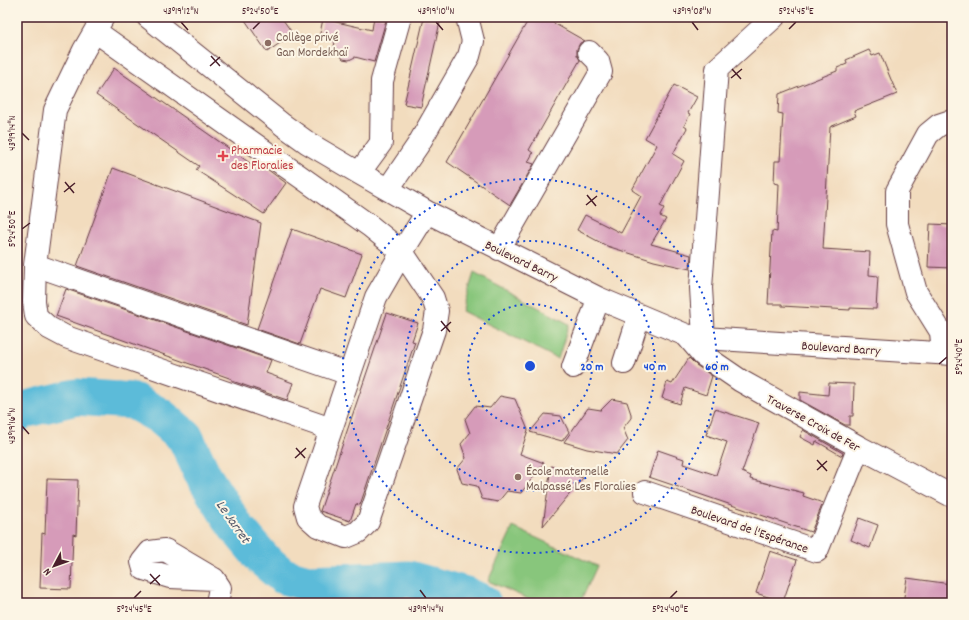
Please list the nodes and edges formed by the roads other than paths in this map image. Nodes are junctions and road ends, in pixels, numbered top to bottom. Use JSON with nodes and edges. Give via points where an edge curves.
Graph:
{"nodes":[{"id":1,"x":148,"y":17,"type":"edge"},
{"id":2,"x":400,"y":17,"type":"edge"},
{"id":3,"x":467,"y":17,"type":"edge"},
{"id":4,"x":774,"y":17,"type":"edge"},
{"id":5,"x":99,"y":24,"type":"edge"},
{"id":6,"x":589,"y":52,"type":"dead end"},
{"id":7,"x":952,"y":122,"type":"edge"},
{"id":8,"x":359,"y":173,"type":"junction"},
{"id":9,"x":388,"y":189,"type":"junction"},
{"id":10,"x":427,"y":212,"type":"junction"},
{"id":11,"x":499,"y":249,"type":"junction"},
{"id":12,"x":402,"y":252,"type":"junction"},
{"id":13,"x":35,"y":265,"type":"junction"},
{"id":14,"x":598,"y":298,"type":"junction"},
{"id":15,"x":639,"y":316,"type":"junction"},
{"id":16,"x":695,"y":337,"type":"junction"},
{"id":17,"x":948,"y":354,"type":"edge"},
{"id":18,"x":624,"y":363,"type":"dead end"},
{"id":19,"x":573,"y":367,"type":"dead end"},
{"id":20,"x":349,"y":374,"type":"junction"},
{"id":21,"x":331,"y":429,"type":"junction"},
{"id":22,"x":859,"y":447,"type":"junction"},
{"id":23,"x":645,"y":492,"type":"dead end"},
{"id":24,"x":952,"y":496,"type":"edge"},
{"id":25,"x":214,"y":579,"type":"dead end"},
{"id":26,"x":216,"y":603,"type":"edge"}],
"edges":[{"from":1,"to":8,"type":"street","name":"Boulevard Barry","via":[[283,125]]},
{"from":2,"to":8,"type":"street","via":[[382,81],[381,143]]},
{"from":3,"to":9,"type":"street","via":[[473,41],[469,56],[418,145]]},
{"from":4,"to":16,"type":"street","via":[[717,69]]},
{"from":5,"to":12,"type":"street"},
{"from":5,"to":13,"type":"street","via":[[55,110]]},
{"from":6,"to":11,"type":"street","via":[[598,61],[600,72]]},
{"from":7,"to":17,"type":"street","via":[[939,125],[928,134],[897,191],[897,224],[916,292],[941,332]]},
{"from":8,"to":9,"type":"street","name":"Boulevard Barry"},
{"from":9,"to":10,"type":"street","name":"Boulevard Barry"},
{"from":10,"to":11,"type":"street","name":"Boulevard Barry"},
{"from":10,"to":12,"type":"street"},
{"from":11,"to":14,"type":"street","name":"Boulevard Barry"},
{"from":12,"to":20,"type":"street","via":[[376,297]]},
{"from":12,"to":21,"type":"street","via":[[433,298],[437,311],[434,330],[368,522],[358,532],[346,536],[318,526],[308,517],[305,506]]},
{"from":13,"to":20,"type":"street"},
{"from":13,"to":21,"type":"street","via":[[36,316],[49,328],[66,337]]},
{"from":14,"to":15,"type":"street","name":"Boulevard Barry"},
{"from":14,"to":19,"type":"street"},
{"from":15,"to":16,"type":"street","name":"Boulevard Barry"},
{"from":15,"to":18,"type":"street"},
{"from":16,"to":17,"type":"street","name":"Boulevard Barry"},
{"from":16,"to":22,"type":"street","name":"Traverse Croix de Fer","via":[[703,355],[741,381]]},
{"from":20,"to":21,"type":"street"},
{"from":22,"to":23,"type":"street","name":"Boulevard de l'Espérance","via":[[817,551]]},
{"from":22,"to":24,"type":"street","name":"Traverse Croix de Fer"},
{"from":25,"to":26,"type":"street","via":[[220,588]]}]}
